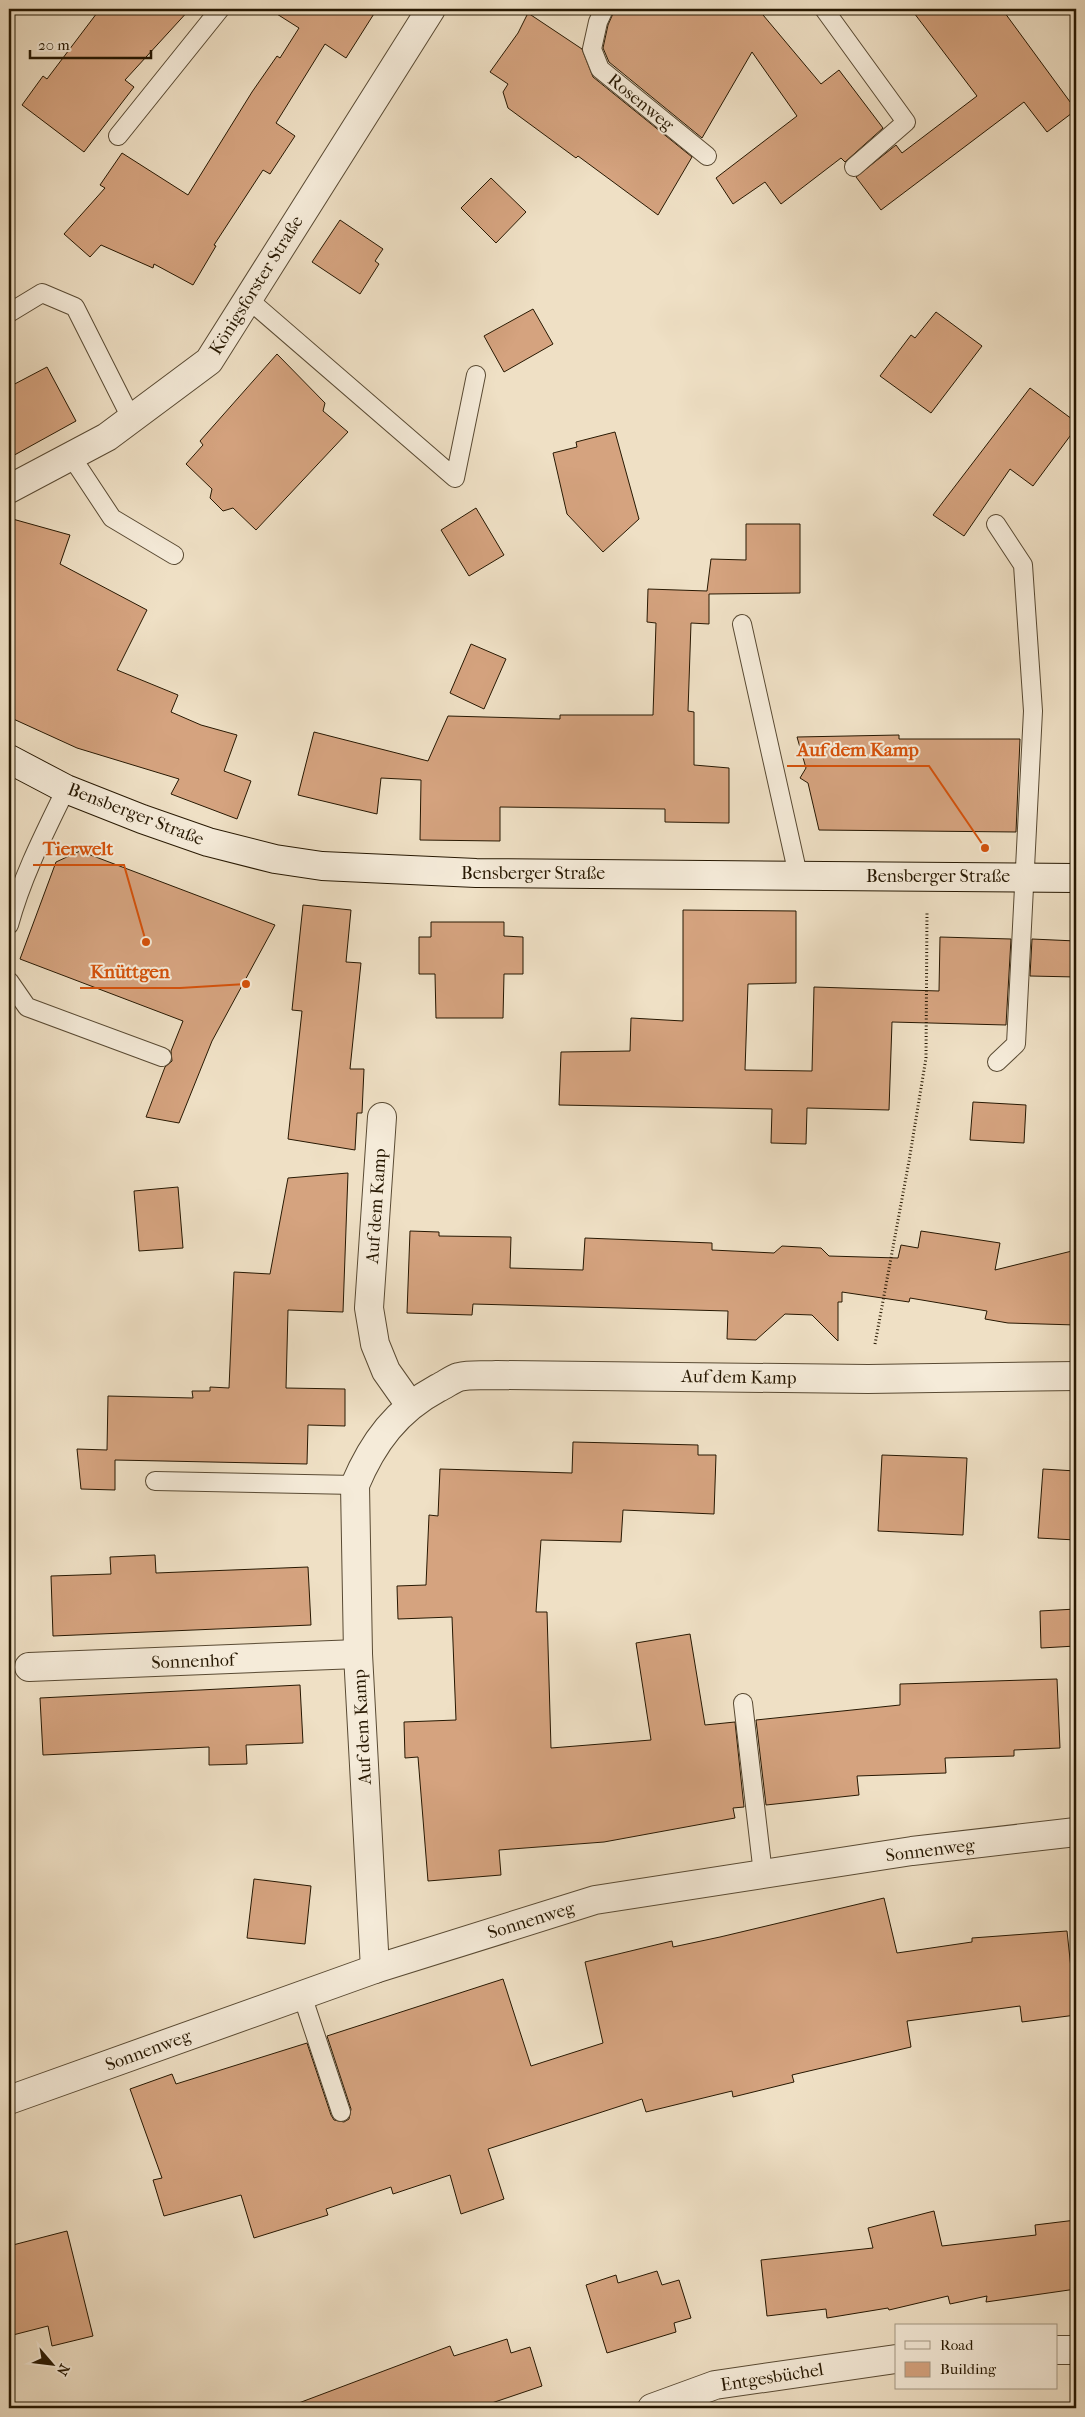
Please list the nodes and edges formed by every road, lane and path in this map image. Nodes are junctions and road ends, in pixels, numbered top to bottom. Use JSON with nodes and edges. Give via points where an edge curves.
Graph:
{"nodes":[{"id":1,"x":220,"y":9,"type":"edge"},
{"id":2,"x":431,"y":9,"type":"edge"},
{"id":3,"x":604,"y":9,"type":"edge"},
{"id":4,"x":824,"y":9,"type":"edge"},
{"id":5,"x":118,"y":136,"type":"dead end"},
{"id":6,"x":707,"y":156,"type":"dead end"},
{"id":7,"x":854,"y":167,"type":"dead end"},
{"id":8,"x":248,"y":299,"type":"junction"},
{"id":9,"x":9,"y":314,"type":"edge"},
{"id":10,"x":476,"y":375,"type":"dead end"},
{"id":11,"x":132,"y":420,"type":"junction"},
{"id":12,"x":71,"y":456,"type":"junction"},
{"id":13,"x":9,"y":489,"type":"edge"},
{"id":14,"x":996,"y":524,"type":"dead end"},
{"id":15,"x":174,"y":555,"type":"dead end"},
{"id":16,"x":742,"y":624,"type":"dead end"},
{"id":17,"x":9,"y":759,"type":"edge"},
{"id":18,"x":66,"y":789,"type":"junction"},
{"id":19,"x":798,"y":875,"type":"junction"},
{"id":20,"x":928,"y":876,"type":"junction"},
{"id":21,"x":1023,"y":877,"type":"junction"},
{"id":22,"x":1076,"y":878,"type":"edge"},
{"id":23,"x":9,"y":926,"type":"edge"},
{"id":24,"x":9,"y":981,"type":"edge"},
{"id":25,"x":162,"y":1057,"type":"dead end"},
{"id":26,"x":997,"y":1062,"type":"dead end"},
{"id":27,"x":382,"y":1117,"type":"dead end"},
{"id":28,"x":1076,"y":1376,"type":"edge"},
{"id":29,"x":868,"y":1379,"type":"junction"},
{"id":30,"x":410,"y":1405,"type":"junction"},
{"id":31,"x":154,"y":1481,"type":"dead end"},
{"id":32,"x":356,"y":1484,"type":"junction"},
{"id":33,"x":358,"y":1654,"type":"junction"},
{"id":34,"x":29,"y":1667,"type":"dead end"},
{"id":35,"x":744,"y":1703,"type":"dead end"},
{"id":36,"x":1076,"y":1832,"type":"edge"},
{"id":37,"x":763,"y":1874,"type":"junction"},
{"id":38,"x":375,"y":1969,"type":"junction"},
{"id":39,"x":302,"y":1995,"type":"junction"},
{"id":40,"x":9,"y":2100,"type":"edge"},
{"id":41,"x":341,"y":2112,"type":"dead end"},
{"id":42,"x":1058,"y":2350,"type":"edge"},
{"id":43,"x":1076,"y":2350,"type":"edge"},
{"id":44,"x":895,"y":2358,"type":"edge"},
{"id":45,"x":652,"y":2408,"type":"edge"}],
"edges":[{"from":1,"to":5,"type":"lane"},
{"from":2,"to":8,"type":"street","name":"Königsforster Straße"},
{"from":3,"to":6,"type":"lane","name":"Rosenweg","via":[[592,49],[600,68]]},
{"from":4,"to":7,"type":"lane","via":[[906,122]]},
{"from":8,"to":10,"type":"lane","via":[[455,478]]},
{"from":8,"to":11,"type":"street","name":"Königsforster Straße","via":[[209,360]]},
{"from":9,"to":11,"type":"lane","via":[[42,293],[75,307]]},
{"from":11,"to":12,"type":"street","name":"Königsforster Straße"},
{"from":12,"to":13,"type":"street","name":"Königsforster Straße"},
{"from":12,"to":15,"type":"lane","via":[[112,518]]},
{"from":14,"to":21,"type":"lane","via":[[1023,565],[1033,711]]},
{"from":16,"to":19,"type":"lane"},
{"from":17,"to":18,"type":"street","name":"Bensberger Straße"},
{"from":18,"to":19,"type":"street","name":"Bensberger Straße","via":[[208,842],[275,859],[322,866],[476,873]]},
{"from":18,"to":23,"type":"lane","via":[[17,894]]},
{"from":19,"to":20,"type":"street","name":"Bensberger Straße"},
{"from":20,"to":21,"type":"street","name":"Bensberger Straße"},
{"from":20,"to":29,"type":"path","via":[[926,1058],[910,1161]]},
{"from":21,"to":22,"type":"street","name":"Bensberger Straße"},
{"from":21,"to":26,"type":"lane","via":[[1016,1044]]},
{"from":24,"to":25,"type":"lane","via":[[27,1007]]},
{"from":27,"to":30,"type":"street","name":"Auf dem Kamp","via":[[369,1308],[378,1353],[386,1371]]},
{"from":28,"to":29,"type":"street","name":"Auf dem Kamp"},
{"from":29,"to":30,"type":"street","name":"Auf dem Kamp","via":[[458,1377]]},
{"from":30,"to":32,"type":"street","name":"Auf dem Kamp","via":[[378,1440]]},
{"from":31,"to":32,"type":"lane"},
{"from":32,"to":33,"type":"street","name":"Auf dem Kamp"},
{"from":33,"to":34,"type":"street","name":"Sonnenhof"},
{"from":33,"to":38,"type":"street","name":"Auf dem Kamp"},
{"from":35,"to":37,"type":"lane"},
{"from":36,"to":37,"type":"street","name":"Sonnenweg"},
{"from":37,"to":38,"type":"street","name":"Sonnenweg","via":[[594,1900]]},
{"from":38,"to":39,"type":"street","name":"Sonnenweg"},
{"from":39,"to":40,"type":"street","name":"Sonnenweg"},
{"from":39,"to":41,"type":"lane"},
{"from":42,"to":43,"type":"street"},
{"from":44,"to":45,"type":"street","name":"Entgesbüchel","via":[[715,2385]]}]}
